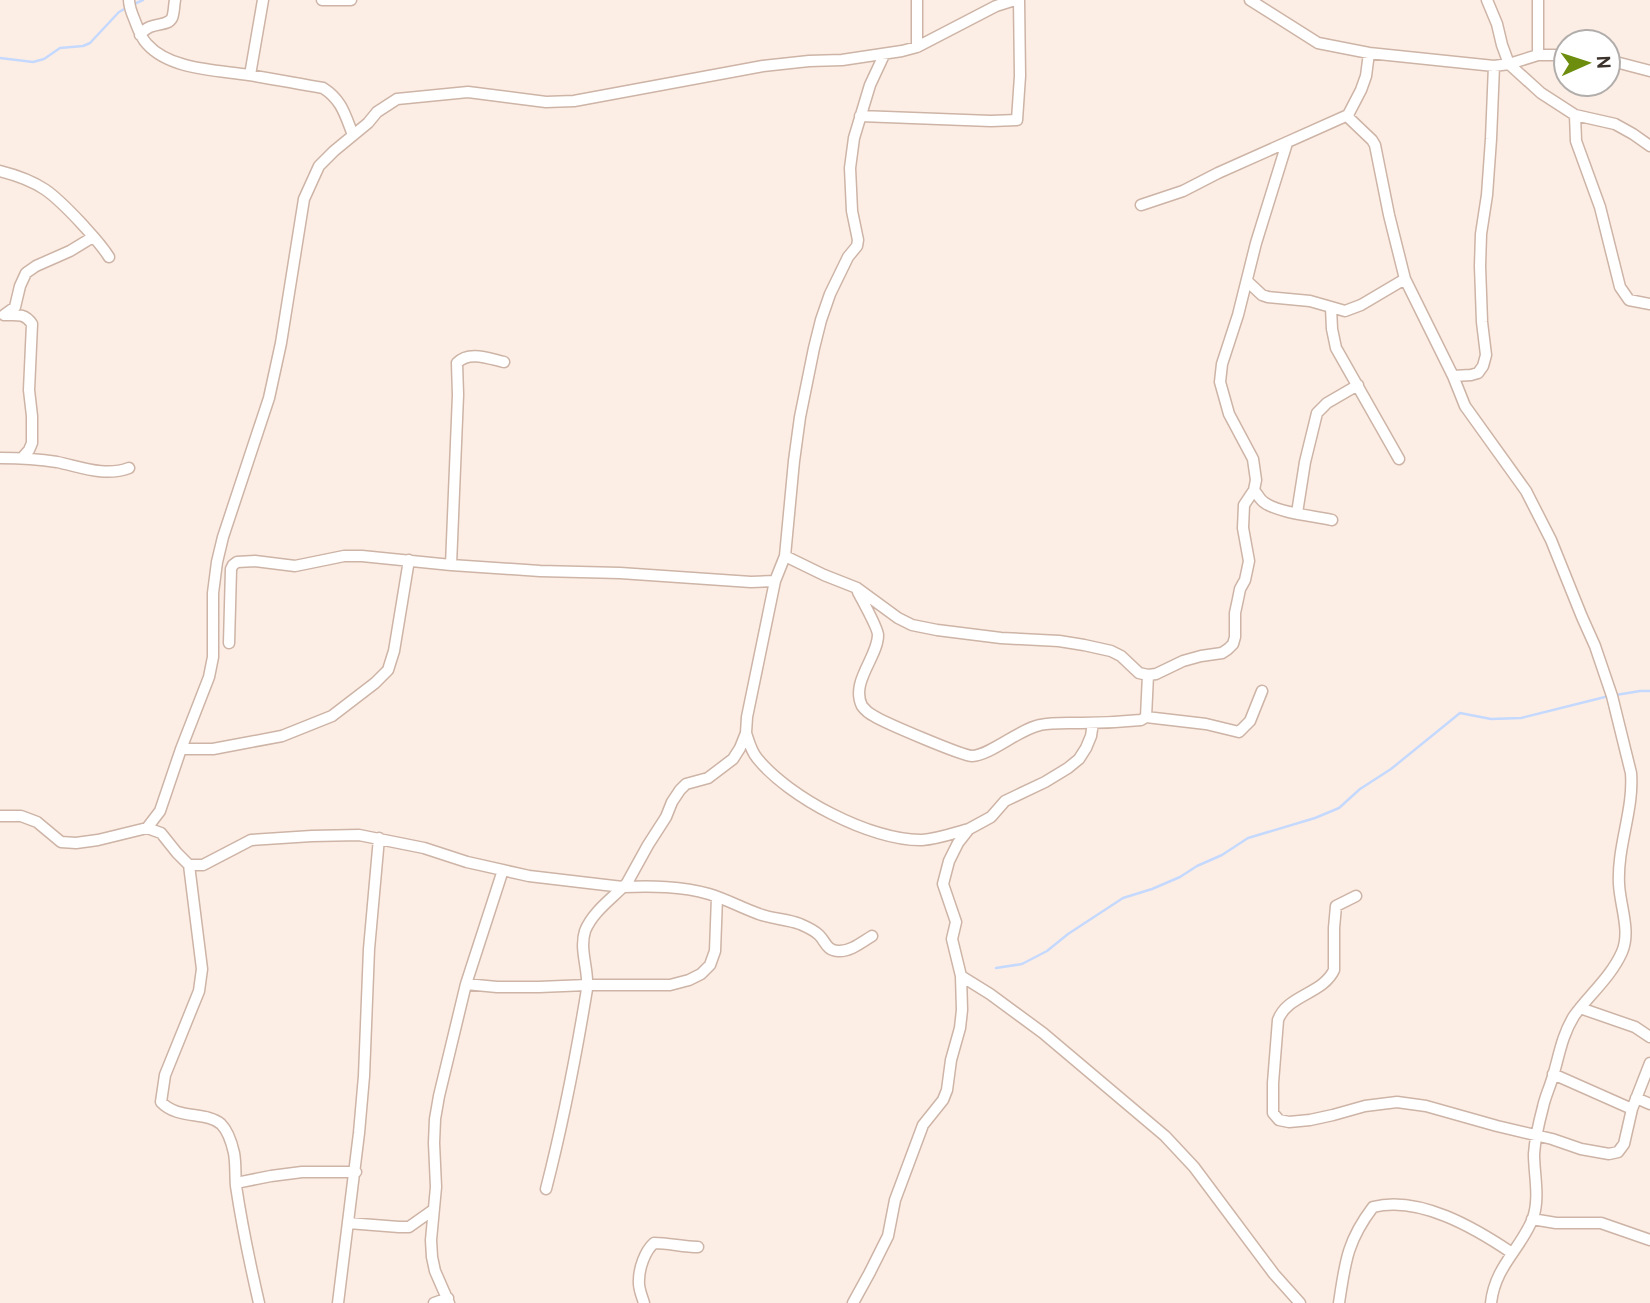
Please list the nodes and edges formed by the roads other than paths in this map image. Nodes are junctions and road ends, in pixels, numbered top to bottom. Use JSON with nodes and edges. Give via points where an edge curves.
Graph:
{"nodes":[{"id":1,"x":128,"y":0,"type":"edge"},
{"id":2,"x":176,"y":0,"type":"edge"},
{"id":3,"x":263,"y":0,"type":"edge"},
{"id":4,"x":322,"y":0,"type":"edge"},
{"id":5,"x":351,"y":0,"type":"edge"},
{"id":6,"x":917,"y":0,"type":"edge"},
{"id":7,"x":1017,"y":0,"type":"edge"},
{"id":8,"x":1487,"y":0,"type":"edge"},
{"id":9,"x":1538,"y":0,"type":"edge"},
{"id":10,"x":1253,"y":1,"type":"edge"},
{"id":11,"x":140,"y":35,"type":"junction"},
{"id":12,"x":917,"y":47,"type":"junction"},
{"id":13,"x":1369,"y":53,"type":"junction"},
{"id":14,"x":884,"y":55,"type":"junction"},
{"id":15,"x":1538,"y":55,"type":"junction"},
{"id":16,"x":1552,"y":55,"type":"edge"},
{"id":17,"x":1509,"y":64,"type":"junction"},
{"id":18,"x":1622,"y":64,"type":"edge"},
{"id":19,"x":1494,"y":66,"type":"junction"},
{"id":20,"x":1650,"y":71,"type":"edge"},
{"id":21,"x":250,"y":75,"type":"junction"},
{"id":22,"x":1348,"y":115,"type":"junction"},
{"id":23,"x":1575,"y":115,"type":"junction"},
{"id":24,"x":860,"y":116,"type":"junction"},
{"id":25,"x":353,"y":135,"type":"junction"},
{"id":26,"x":1287,"y":143,"type":"junction"},
{"id":27,"x":1650,"y":146,"type":"edge"},
{"id":28,"x":0,"y":170,"type":"edge"},
{"id":29,"x":1141,"y":205,"type":"dead end"},
{"id":30,"x":93,"y":237,"type":"junction"},
{"id":31,"x":108,"y":257,"type":"dead end"},
{"id":32,"x":1405,"y":279,"type":"junction"},
{"id":33,"x":1247,"y":281,"type":"junction"},
{"id":34,"x":1650,"y":304,"type":"edge"},
{"id":35,"x":1331,"y":308,"type":"junction"},
{"id":36,"x":2,"y":316,"type":"edge"},
{"id":37,"x":504,"y":362,"type":"dead end"},
{"id":38,"x":1453,"y":376,"type":"junction"},
{"id":39,"x":1358,"y":385,"type":"junction"},
{"id":40,"x":0,"y":458,"type":"edge"},
{"id":41,"x":22,"y":458,"type":"junction"},
{"id":42,"x":1399,"y":458,"type":"dead end"},
{"id":43,"x":129,"y":468,"type":"dead end"},
{"id":44,"x":1254,"y":490,"type":"junction"},
{"id":45,"x":1297,"y":513,"type":"junction"},
{"id":46,"x":1332,"y":520,"type":"dead end"},
{"id":47,"x":785,"y":556,"type":"junction"},
{"id":48,"x":409,"y":560,"type":"junction"},
{"id":49,"x":451,"y":565,"type":"junction"},
{"id":50,"x":775,"y":581,"type":"junction"},
{"id":51,"x":857,"y":588,"type":"junction"},
{"id":52,"x":229,"y":643,"type":"dead end"},
{"id":53,"x":1148,"y":675,"type":"junction"},
{"id":54,"x":1262,"y":691,"type":"dead end"},
{"id":55,"x":1146,"y":716,"type":"junction"},
{"id":56,"x":1093,"y":723,"type":"junction"},
{"id":57,"x":746,"y":733,"type":"junction"},
{"id":58,"x":181,"y":749,"type":"junction"},
{"id":59,"x":0,"y":816,"type":"edge"},
{"id":60,"x":147,"y":828,"type":"junction"},
{"id":61,"x":969,"y":829,"type":"junction"},
{"id":62,"x":379,"y":838,"type":"junction"},
{"id":63,"x":189,"y":865,"type":"junction"},
{"id":64,"x":503,"y":870,"type":"junction"},
{"id":65,"x":623,"y":887,"type":"junction"},
{"id":66,"x":1356,"y":896,"type":"dead end"},
{"id":67,"x":718,"y":897,"type":"junction"},
{"id":68,"x":872,"y":936,"type":"dead end"},
{"id":69,"x":961,"y":976,"type":"junction"},
{"id":70,"x":466,"y":984,"type":"junction"},
{"id":71,"x":587,"y":985,"type":"junction"},
{"id":72,"x":1580,"y":1008,"type":"junction"},
{"id":73,"x":1650,"y":1037,"type":"edge"},
{"id":74,"x":1650,"y":1063,"type":"edge"},
{"id":75,"x":1553,"y":1074,"type":"junction"},
{"id":76,"x":1636,"y":1098,"type":"junction"},
{"id":77,"x":1650,"y":1104,"type":"edge"},
{"id":78,"x":1632,"y":1109,"type":"junction"},
{"id":79,"x":1538,"y":1135,"type":"junction"},
{"id":80,"x":356,"y":1171,"type":"junction"},
{"id":81,"x":236,"y":1183,"type":"junction"},
{"id":82,"x":546,"y":1189,"type":"dead end"},
{"id":83,"x":433,"y":1210,"type":"junction"},
{"id":84,"x":1532,"y":1219,"type":"junction"},
{"id":85,"x":348,"y":1223,"type":"junction"},
{"id":86,"x":1650,"y":1240,"type":"edge"},
{"id":87,"x":698,"y":1247,"type":"dead end"},
{"id":88,"x":1512,"y":1253,"type":"junction"},
{"id":89,"x":449,"y":1301,"type":"edge"},
{"id":90,"x":259,"y":1303,"type":"edge"},
{"id":91,"x":338,"y":1303,"type":"edge"},
{"id":92,"x":434,"y":1303,"type":"edge"},
{"id":93,"x":644,"y":1303,"type":"edge"},
{"id":94,"x":852,"y":1303,"type":"edge"},
{"id":95,"x":1300,"y":1303,"type":"edge"},
{"id":96,"x":1339,"y":1303,"type":"edge"},
{"id":97,"x":1491,"y":1303,"type":"edge"}],
"edges":[{"from":1,"to":11,"type":"street"},
{"from":2,"to":11,"type":"street","via":[[168,23],[148,27]]},
{"from":3,"to":21,"type":"street"},
{"from":4,"to":5,"type":"street"},
{"from":6,"to":12,"type":"street"},
{"from":7,"to":12,"type":"street","via":[[996,6]]},
{"from":7,"to":24,"type":"street","via":[[1017,120]]},
{"from":8,"to":17,"type":"street"},
{"from":9,"to":15,"type":"street"},
{"from":10,"to":13,"type":"street","via":[[1318,43]]},
{"from":11,"to":21,"type":"street","via":[[148,46],[176,62]]},
{"from":12,"to":14,"type":"street"},
{"from":13,"to":19,"type":"street"},
{"from":13,"to":22,"type":"street","via":[[1366,76]]},
{"from":14,"to":24,"type":"street"},
{"from":14,"to":25,"type":"street","via":[[763,66],[574,101],[468,92],[397,99]]},
{"from":15,"to":16,"type":"street"},
{"from":15,"to":17,"type":"street"},
{"from":17,"to":19,"type":"street"},
{"from":17,"to":23,"type":"street"},
{"from":18,"to":20,"type":"street"},
{"from":19,"to":38,"type":"street","via":[[1480,267],[1486,355],[1478,373]]},
{"from":21,"to":25,"type":"street","via":[[323,88],[341,104]]},
{"from":22,"to":26,"type":"street"},
{"from":22,"to":32,"type":"street","via":[[1375,145]]},
{"from":23,"to":27,"type":"street","via":[[1615,124]]},
{"from":23,"to":34,"type":"street","via":[[1576,141],[1600,207],[1620,287],[1629,300]]},
{"from":24,"to":47,"type":"street","via":[[850,168],[857,246],[830,294],[814,348],[798,428]]},
{"from":25,"to":58,"type":"street","via":[[319,166],[304,200],[269,398],[217,562],[209,677]]},
{"from":26,"to":29,"type":"street","via":[[1183,191]]},
{"from":26,"to":33,"type":"street"},
{"from":28,"to":30,"type":"street","via":[[52,193]]},
{"from":30,"to":31,"type":"street"},
{"from":30,"to":36,"type":"street","via":[[26,273],[15,307]]},
{"from":32,"to":35,"type":"street","via":[[1353,308]]},
{"from":32,"to":38,"type":"street"},
{"from":33,"to":35,"type":"street","via":[[1262,295]]},
{"from":33,"to":44,"type":"street","via":[[1220,382],[1229,414],[1253,459]]},
{"from":35,"to":39,"type":"street","via":[[1336,348]]},
{"from":36,"to":41,"type":"street","via":[[22,315],[32,324],[32,443]]},
{"from":37,"to":49,"type":"street","via":[[474,356],[457,363]]},
{"from":38,"to":72,"type":"street","via":[[1465,406],[1526,491],[1551,540],[1595,646],[1631,773],[1619,865],[1623,949]]},
{"from":39,"to":42,"type":"street"},
{"from":39,"to":45,"type":"street","via":[[1317,413]]},
{"from":40,"to":41,"type":"street"},
{"from":41,"to":43,"type":"street","via":[[109,472]]},
{"from":44,"to":45,"type":"street","via":[[1267,505]]},
{"from":44,"to":53,"type":"street","via":[[1244,505],[1249,561],[1235,613],[1233,644],[1222,653]]},
{"from":45,"to":46,"type":"street"},
{"from":47,"to":50,"type":"street"},
{"from":47,"to":51,"type":"street"},
{"from":48,"to":49,"type":"street"},
{"from":48,"to":52,"type":"street","via":[[344,556],[295,566],[237,562],[231,569]]},
{"from":48,"to":58,"type":"street","via":[[394,651],[388,670],[375,683],[332,716],[282,736],[213,749]]},
{"from":49,"to":50,"type":"street"},
{"from":50,"to":57,"type":"street"},
{"from":51,"to":53,"type":"street","via":[[912,625],[1084,645],[1111,651]]},
{"from":51,"to":56,"type":"street","via":[[878,635],[861,680],[862,705],[870,715],[973,756],[1032,727]]},
{"from":53,"to":55,"type":"street"},
{"from":54,"to":55,"type":"street","via":[[1250,721],[1239,732]]},
{"from":55,"to":56,"type":"street"},
{"from":56,"to":61,"type":"street","via":[[1079,759],[1005,801],[991,817]]},
{"from":57,"to":61,"type":"street","via":[[753,753],[792,791],[875,832],[920,840]]},
{"from":57,"to":65,"type":"street","via":[[733,759],[708,778],[686,783],[680,790]]},
{"from":58,"to":60,"type":"street","via":[[160,811]]},
{"from":59,"to":60,"type":"street","via":[[37,822],[61,842]]},
{"from":60,"to":63,"type":"street","via":[[161,833]]},
{"from":61,"to":69,"type":"street","via":[[949,861],[943,884],[956,922],[952,939]]},
{"from":62,"to":63,"type":"street","via":[[312,836],[251,841],[203,865]]},
{"from":62,"to":64,"type":"street"},
{"from":62,"to":80,"type":"street"},
{"from":63,"to":81,"type":"street","via":[[202,969],[165,1075],[161,1102],[182,1114],[222,1125],[234,1152]]},
{"from":64,"to":65,"type":"street"},
{"from":64,"to":70,"type":"street"},
{"from":65,"to":67,"type":"street","via":[[687,889]]},
{"from":65,"to":71,"type":"street","via":[[586,929]]},
{"from":66,"to":79,"type":"street","via":[[1336,906],[1332,975],[1286,1007],[1278,1020],[1275,1117],[1289,1122],[1310,1120],[1397,1102]]},
{"from":67,"to":68,"type":"street","via":[[760,915],[796,922],[835,951],[845,951]]},
{"from":67,"to":71,"type":"street","via":[[715,951],[701,974],[670,985]]},
{"from":69,"to":94,"type":"street","via":[[960,1028],[947,1090],[923,1125],[895,1200],[888,1236]]},
{"from":69,"to":95,"type":"street","via":[[1043,1033],[1165,1136]]},
{"from":70,"to":71,"type":"street"},
{"from":70,"to":83,"type":"street","via":[[435,1119]]},
{"from":71,"to":82,"type":"street"},
{"from":72,"to":73,"type":"street"},
{"from":72,"to":75,"type":"street","via":[[1566,1032]]},
{"from":74,"to":76,"type":"street"},
{"from":75,"to":78,"type":"street"},
{"from":75,"to":79,"type":"street"},
{"from":76,"to":77,"type":"street"},
{"from":76,"to":78,"type":"street"},
{"from":78,"to":79,"type":"street","via":[[1618,1152],[1581,1149]]},
{"from":79,"to":84,"type":"street"},
{"from":80,"to":81,"type":"street","via":[[302,1172]]},
{"from":80,"to":85,"type":"street"},
{"from":81,"to":90,"type":"street"},
{"from":83,"to":85,"type":"street","via":[[409,1227]]},
{"from":83,"to":89,"type":"street","via":[[432,1257]]},
{"from":84,"to":86,"type":"street","via":[[1601,1223]]},
{"from":84,"to":88,"type":"street"},
{"from":85,"to":91,"type":"street"},
{"from":87,"to":93,"type":"street","via":[[654,1243],[650,1247],[638,1279]]},
{"from":88,"to":96,"type":"street","via":[[1454,1220],[1420,1208],[1397,1203],[1373,1207],[1348,1252]]},
{"from":88,"to":97,"type":"street","via":[[1492,1290]]},
{"from":89,"to":92,"type":"street"}]}
